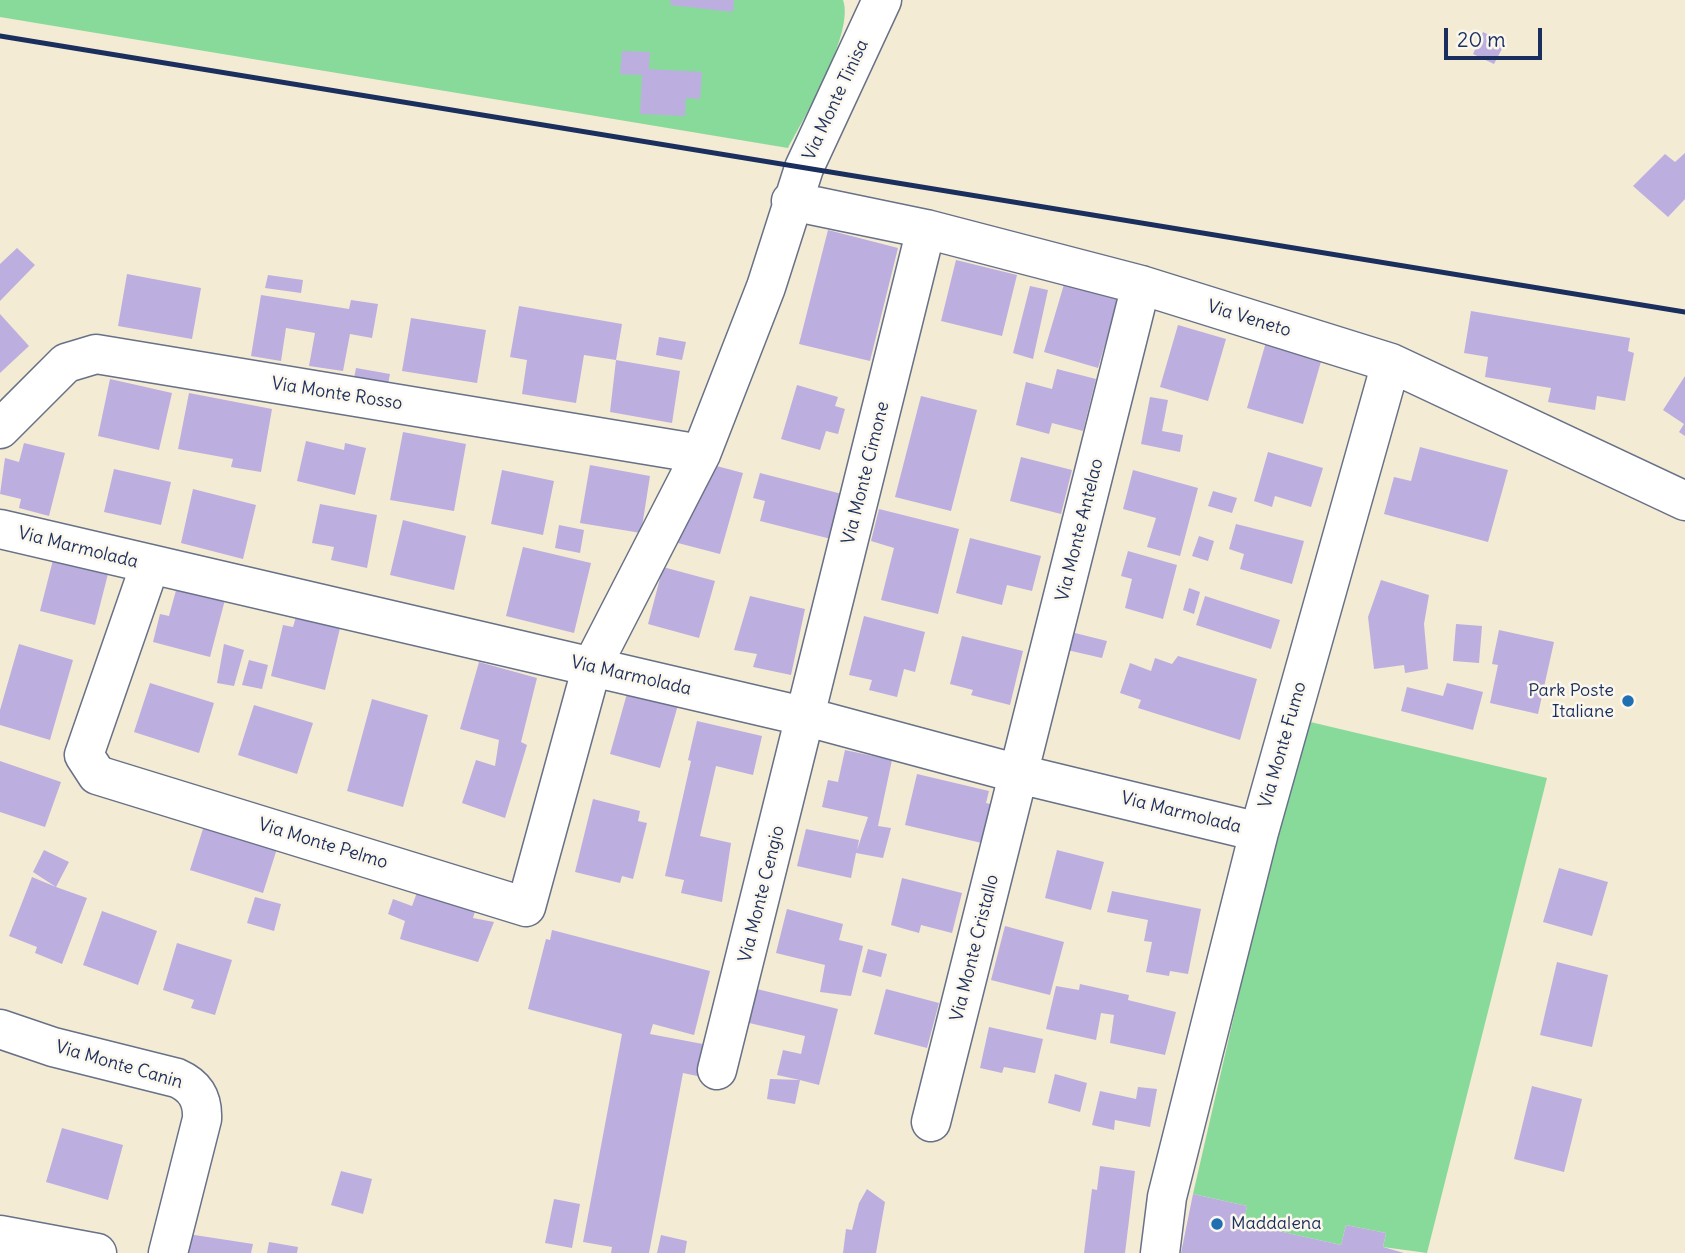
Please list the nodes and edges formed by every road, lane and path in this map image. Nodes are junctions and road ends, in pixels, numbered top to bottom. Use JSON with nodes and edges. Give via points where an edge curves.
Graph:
{"nodes":[{"id":1,"x":882,"y":0,"type":"edge"},
{"id":2,"x":791,"y":201,"type":"junction"},
{"id":3,"x":926,"y":229,"type":"junction"},
{"id":4,"x":1141,"y":285,"type":"junction"},
{"id":5,"x":1391,"y":363,"type":"junction"},
{"id":6,"x":0,"y":429,"type":"edge"},
{"id":7,"x":701,"y":454,"type":"junction"},
{"id":8,"x":1685,"y":501,"type":"edge"},
{"id":9,"x":0,"y":529,"type":"edge"},
{"id":10,"x":150,"y":565,"type":"junction"},
{"id":11,"x":592,"y":666,"type":"junction"},
{"id":12,"x":807,"y":718,"type":"junction"},
{"id":13,"x":1019,"y":774,"type":"junction"},
{"id":14,"x":1259,"y":832,"type":"junction"},
{"id":15,"x":0,"y":1029,"type":"edge"},
{"id":16,"x":717,"y":1070,"type":"dead end"},
{"id":17,"x":931,"y":1122,"type":"dead end"},
{"id":18,"x":0,"y":1235,"type":"edge"},
{"id":19,"x":97,"y":1253,"type":"edge"},
{"id":20,"x":168,"y":1253,"type":"edge"},
{"id":21,"x":1160,"y":1253,"type":"edge"}],
"edges":[{"from":1,"to":2,"type":"street","name":"Via Monte Tinisa"},
{"from":2,"to":3,"type":"street","name":"Via Veneto"},
{"from":2,"to":7,"type":"street","via":[[766,287]]},
{"from":3,"to":4,"type":"street","name":"Via Veneto"},
{"from":3,"to":12,"type":"street","name":"Via Monte Cimone"},
{"from":4,"to":5,"type":"street","name":"Via Veneto"},
{"from":4,"to":13,"type":"street","name":"Via Monte Antelao"},
{"from":5,"to":8,"type":"street","name":"Via Veneto"},
{"from":5,"to":14,"type":"street","name":"Via Monte Fumo"},
{"from":6,"to":7,"type":"street","name":"Via Monte Rosso","via":[[66,363],[96,354]]},
{"from":7,"to":11,"type":"street"},
{"from":9,"to":10,"type":"street","name":"Via Marmolada"},
{"from":10,"to":11,"type":"street","name":"Via Marmolada"},
{"from":10,"to":11,"type":"street","name":"Via Monte Pelmo","via":[[84,755],[97,775],[526,906]]},
{"from":11,"to":12,"type":"street","name":"Via Marmolada"},
{"from":12,"to":13,"type":"street","name":"Via Marmolada"},
{"from":12,"to":16,"type":"street","name":"Via Monte Cengio"},
{"from":13,"to":14,"type":"street","name":"Via Marmolada"},
{"from":13,"to":17,"type":"street","name":"Via Monte Cristallo"},
{"from":14,"to":21,"type":"street","name":"Via Monte Fumo","via":[[1167,1197]]},
{"from":15,"to":20,"type":"street","name":"Via Monte Canin","via":[[177,1078],[193,1088],[202,1104],[202,1119]]},
{"from":18,"to":19,"type":"street"}]}
